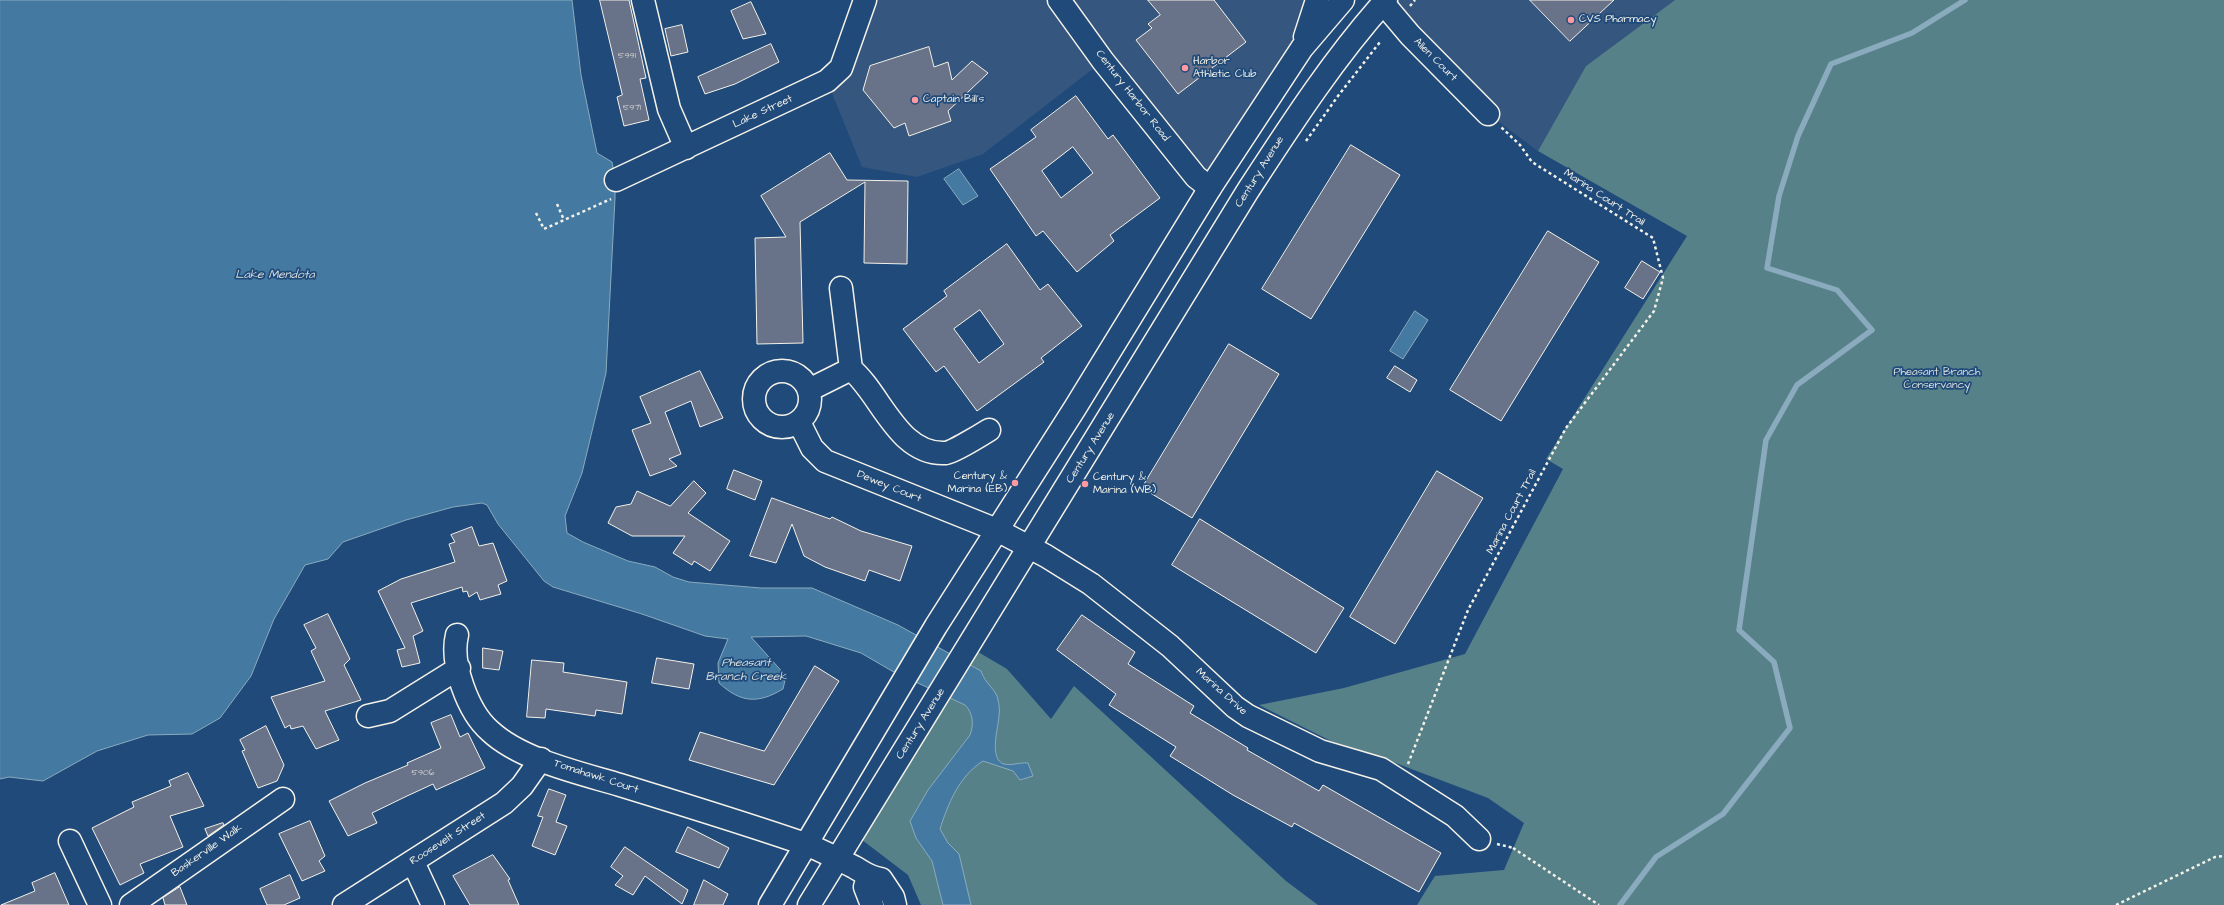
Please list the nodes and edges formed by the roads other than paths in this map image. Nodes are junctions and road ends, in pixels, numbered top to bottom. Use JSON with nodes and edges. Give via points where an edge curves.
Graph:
{"nodes":[{"id":1,"x":643,"y":0,"type":"edge"},
{"id":2,"x":865,"y":0,"type":"edge"},
{"id":3,"x":1059,"y":0,"type":"edge"},
{"id":4,"x":1317,"y":0,"type":"edge"},
{"id":5,"x":1343,"y":0,"type":"edge"},
{"id":6,"x":1382,"y":1,"type":"edge"},
{"id":7,"x":1302,"y":48,"type":"junction"},
{"id":8,"x":1488,"y":114,"type":"road end"},
{"id":9,"x":686,"y":148,"type":"junction"},
{"id":10,"x":1210,"y":188,"type":"junction"},
{"id":11,"x":615,"y":189,"type":"road end"},
{"id":12,"x":842,"y":288,"type":"dead end"},
{"id":13,"x":851,"y":369,"type":"junction"},
{"id":14,"x":809,"y":390,"type":"junction"},
{"id":15,"x":799,"y":422,"type":"junction"},
{"id":16,"x":989,"y":430,"type":"dead end"},
{"id":17,"x":997,"y":530,"type":"junction"},
{"id":18,"x":1029,"y":547,"type":"junction"},
{"id":19,"x":457,"y":635,"type":"dead end"},
{"id":20,"x":459,"y":668,"type":"junction"},
{"id":21,"x":368,"y":716,"type":"dead end"},
{"id":22,"x":541,"y":759,"type":"junction"},
{"id":23,"x":283,"y":799,"type":"dead end"},
{"id":24,"x":1479,"y":839,"type":"road end"},
{"id":25,"x":70,"y":841,"type":"dead end"},
{"id":26,"x":807,"y":845,"type":"junction"},
{"id":27,"x":837,"y":860,"type":"junction"},
{"id":28,"x":413,"y":862,"type":"junction"},
{"id":29,"x":868,"y":877,"type":"junction"},
{"id":30,"x":100,"y":905,"type":"edge"},
{"id":31,"x":131,"y":905,"type":"edge"},
{"id":32,"x":344,"y":905,"type":"edge"},
{"id":33,"x":433,"y":905,"type":"edge"},
{"id":34,"x":770,"y":905,"type":"edge"},
{"id":35,"x":809,"y":905,"type":"edge"},
{"id":36,"x":872,"y":905,"type":"edge"},
{"id":37,"x":895,"y":905,"type":"edge"}],
"edges":[{"from":1,"to":9,"type":"street","via":[[669,109]]},
{"from":2,"to":9,"type":"street","name":"Lake Street","via":[[841,68],[827,81]]},
{"from":3,"to":10,"type":"street","name":"Century Harbor Road","via":[[1103,61],[1196,177]]},
{"from":4,"to":7,"type":"street"},
{"from":5,"to":7,"type":"street"},
{"from":6,"to":8,"type":"street","name":"Allen Court","via":[[1410,35]]},
{"from":6,"to":18,"type":"street","name":"Century Avenue","via":[[1286,131]]},
{"from":7,"to":10,"type":"street"},
{"from":9,"to":11,"type":"street","name":"Lake Street"},
{"from":10,"to":17,"type":"street"},
{"from":12,"to":13,"type":"street"},
{"from":13,"to":14,"type":"street"},
{"from":13,"to":16,"type":"street","via":[[911,443],[923,450],[947,453]]},
{"from":14,"to":15,"type":"street","via":[[810,408]]},
{"from":14,"to":15,"type":"street","via":[[798,375],[781,370],[764,377],[754,392],[756,412],[762,420],[780,428]]},
{"from":15,"to":17,"type":"street","name":"Dewey Court","via":[[812,448],[825,461]]},
{"from":17,"to":18,"type":"street","name":"Marina Drive"},
{"from":17,"to":26,"type":"street","via":[[892,698]]},
{"from":18,"to":24,"type":"street","name":"Marina Drive","via":[[1090,584],[1164,641],[1248,716],[1320,751],[1381,769],[1455,816]]},
{"from":18,"to":27,"type":"street","name":"Century Avenue"},
{"from":19,"to":20,"type":"street","name":"Tomahawk Court","via":[[455,642]]},
{"from":20,"to":21,"type":"street","via":[[390,711]]},
{"from":20,"to":22,"type":"street","name":"Tomahawk Court","via":[[462,687],[471,708],[490,732],[510,746]]},
{"from":22,"to":26,"type":"street","name":"Tomahawk Court"},
{"from":22,"to":28,"type":"street","name":"Roosevelt Street","via":[[510,798]]},
{"from":23,"to":31,"type":"street","name":"Baskerville Walk"},
{"from":25,"to":30,"type":"street"},
{"from":26,"to":27,"type":"street","name":"Tomahawk Court"},
{"from":26,"to":34,"type":"street"},
{"from":27,"to":29,"type":"street","name":"Tomahawk Court"},
{"from":27,"to":35,"type":"street","name":"Century Avenue"},
{"from":28,"to":32,"type":"street","name":"Roosevelt Street"},
{"from":28,"to":33,"type":"street"},
{"from":29,"to":36,"type":"street","via":[[866,887]]},
{"from":29,"to":37,"type":"street","name":"Tomahawk Court","via":[[881,879],[893,897]]}]}
